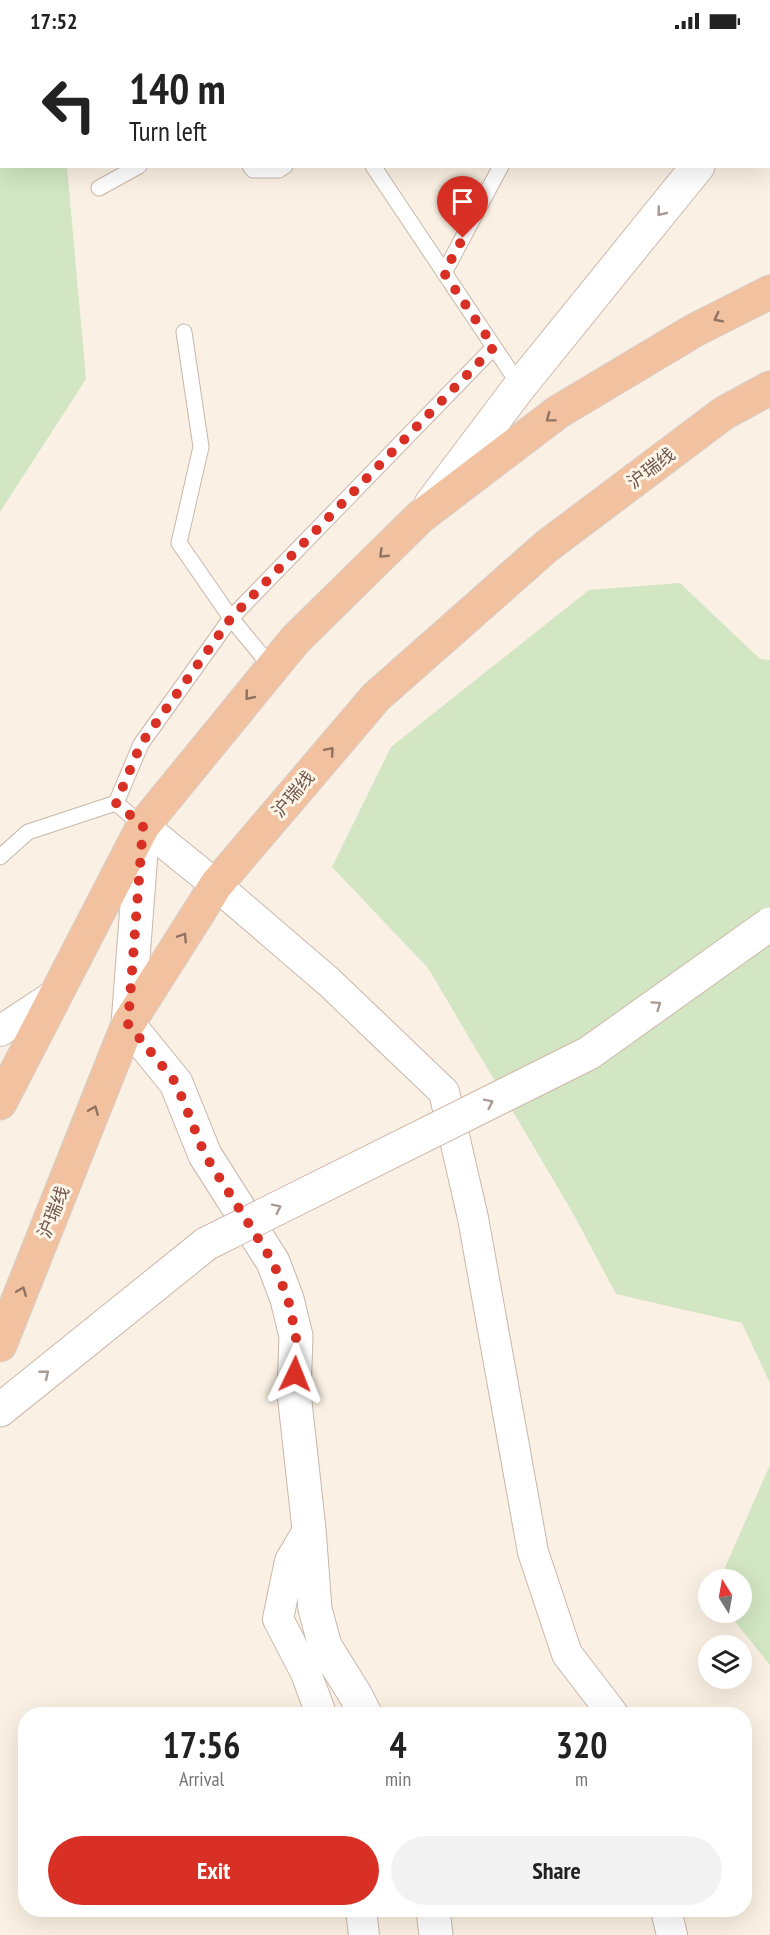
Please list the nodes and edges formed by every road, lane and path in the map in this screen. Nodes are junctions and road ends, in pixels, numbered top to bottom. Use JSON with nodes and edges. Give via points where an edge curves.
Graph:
{"nodes":[{"id":1,"x":135,"y":168,"type":"edge"},
{"id":2,"x":252,"y":168,"type":"edge"},
{"id":3,"x":282,"y":168,"type":"edge"},
{"id":4,"x":374,"y":168,"type":"edge"},
{"id":5,"x":500,"y":168,"type":"edge"},
{"id":6,"x":696,"y":168,"type":"edge"},
{"id":7,"x":99,"y":188,"type":"dead end"},
{"id":8,"x":444,"y":273,"type":"junction"},
{"id":9,"x":770,"y":292,"type":"edge"},
{"id":10,"x":184,"y":332,"type":"dead end"},
{"id":11,"x":494,"y":347,"type":"junction"},
{"id":12,"x":520,"y":386,"type":"junction"},
{"id":13,"x":770,"y":388,"type":"edge"},
{"id":14,"x":420,"y":517,"type":"junction"},
{"id":15,"x":231,"y":618,"type":"junction"},
{"id":16,"x":272,"y":668,"type":"junction"},
{"id":17,"x":116,"y":803,"type":"junction"},
{"id":18,"x":143,"y":826,"type":"junction"},
{"id":19,"x":0,"y":857,"type":"edge"},
{"id":20,"x":216,"y":885,"type":"junction"},
{"id":21,"x":770,"y":924,"type":"edge"},
{"id":22,"x":56,"y":994,"type":"junction"},
{"id":23,"x":128,"y":1024,"type":"junction"},
{"id":24,"x":0,"y":1031,"type":"edge"},
{"id":25,"x":0,"y":1103,"type":"edge"},
{"id":26,"x":0,"y":1345,"type":"edge"},
{"id":27,"x":0,"y":1410,"type":"edge"},
{"id":28,"x":309,"y":1529,"type":"junction"},
{"id":29,"x":318,"y":1707,"type":"edge"},
{"id":30,"x":361,"y":1707,"type":"edge"},
{"id":31,"x":608,"y":1707,"type":"edge"},
{"id":32,"x":362,"y":1917,"type":"edge"},
{"id":33,"x":434,"y":1917,"type":"edge"},
{"id":34,"x":668,"y":1917,"type":"edge"},
{"id":35,"x":364,"y":1935,"type":"edge"},
{"id":36,"x":436,"y":1935,"type":"edge"},
{"id":37,"x":672,"y":1935,"type":"edge"}],
"edges":[{"from":1,"to":7,"type":"lane"},
{"from":2,"to":3,"type":"lane"},
{"from":4,"to":8,"type":"lane"},
{"from":5,"to":8,"type":"lane"},
{"from":6,"to":12,"type":"main road","one_way":true},
{"from":8,"to":11,"type":"lane"},
{"from":9,"to":14,"type":"highway","one_way":true,"via":[[695,330],[558,412]]},
{"from":10,"to":15,"type":"lane","via":[[201,447],[178,543]]},
{"from":11,"to":12,"type":"lane"},
{"from":11,"to":15,"type":"lane"},
{"from":12,"to":14,"type":"main road"},
{"from":20,"to":13,"type":"highway","name":"沪瑞线","one_way":true,"via":[[376,697],[547,546],[724,413]]},
{"from":14,"to":16,"type":"highway","one_way":true},
{"from":15,"to":16,"type":"lane"},
{"from":15,"to":17,"type":"lane","via":[[141,744]]},
{"from":16,"to":18,"type":"highway","one_way":true},
{"from":17,"to":18,"type":"lane"},
{"from":17,"to":19,"type":"lane","via":[[28,832]]},
{"from":18,"to":20,"type":"street"},
{"from":18,"to":22,"type":"highway"},
{"from":18,"to":23,"type":"main road"},
{"from":23,"to":20,"type":"highway","name":"沪瑞线","one_way":true},
{"from":20,"to":31,"type":"street","via":[[329,982],[444,1092],[473,1218],[533,1552],[567,1654]]},
{"from":27,"to":21,"type":"main road","one_way":true,"bridge":true,"via":[[206,1244],[589,1053]]},
{"from":22,"to":24,"type":"street"},
{"from":22,"to":25,"type":"highway"},
{"from":26,"to":23,"type":"highway","name":"沪瑞线","one_way":true},
{"from":23,"to":28,"type":"main road","via":[[176,1083],[205,1155],[273,1262],[288,1299],[296,1336],[294,1393]]},
{"from":28,"to":29,"type":"street","via":[[290,1561],[278,1619]]},
{"from":28,"to":30,"type":"main road","via":[[315,1609],[325,1646]]},
{"from":32,"to":35,"type":"street"},
{"from":33,"to":36,"type":"main road"},
{"from":34,"to":37,"type":"street"}]}
